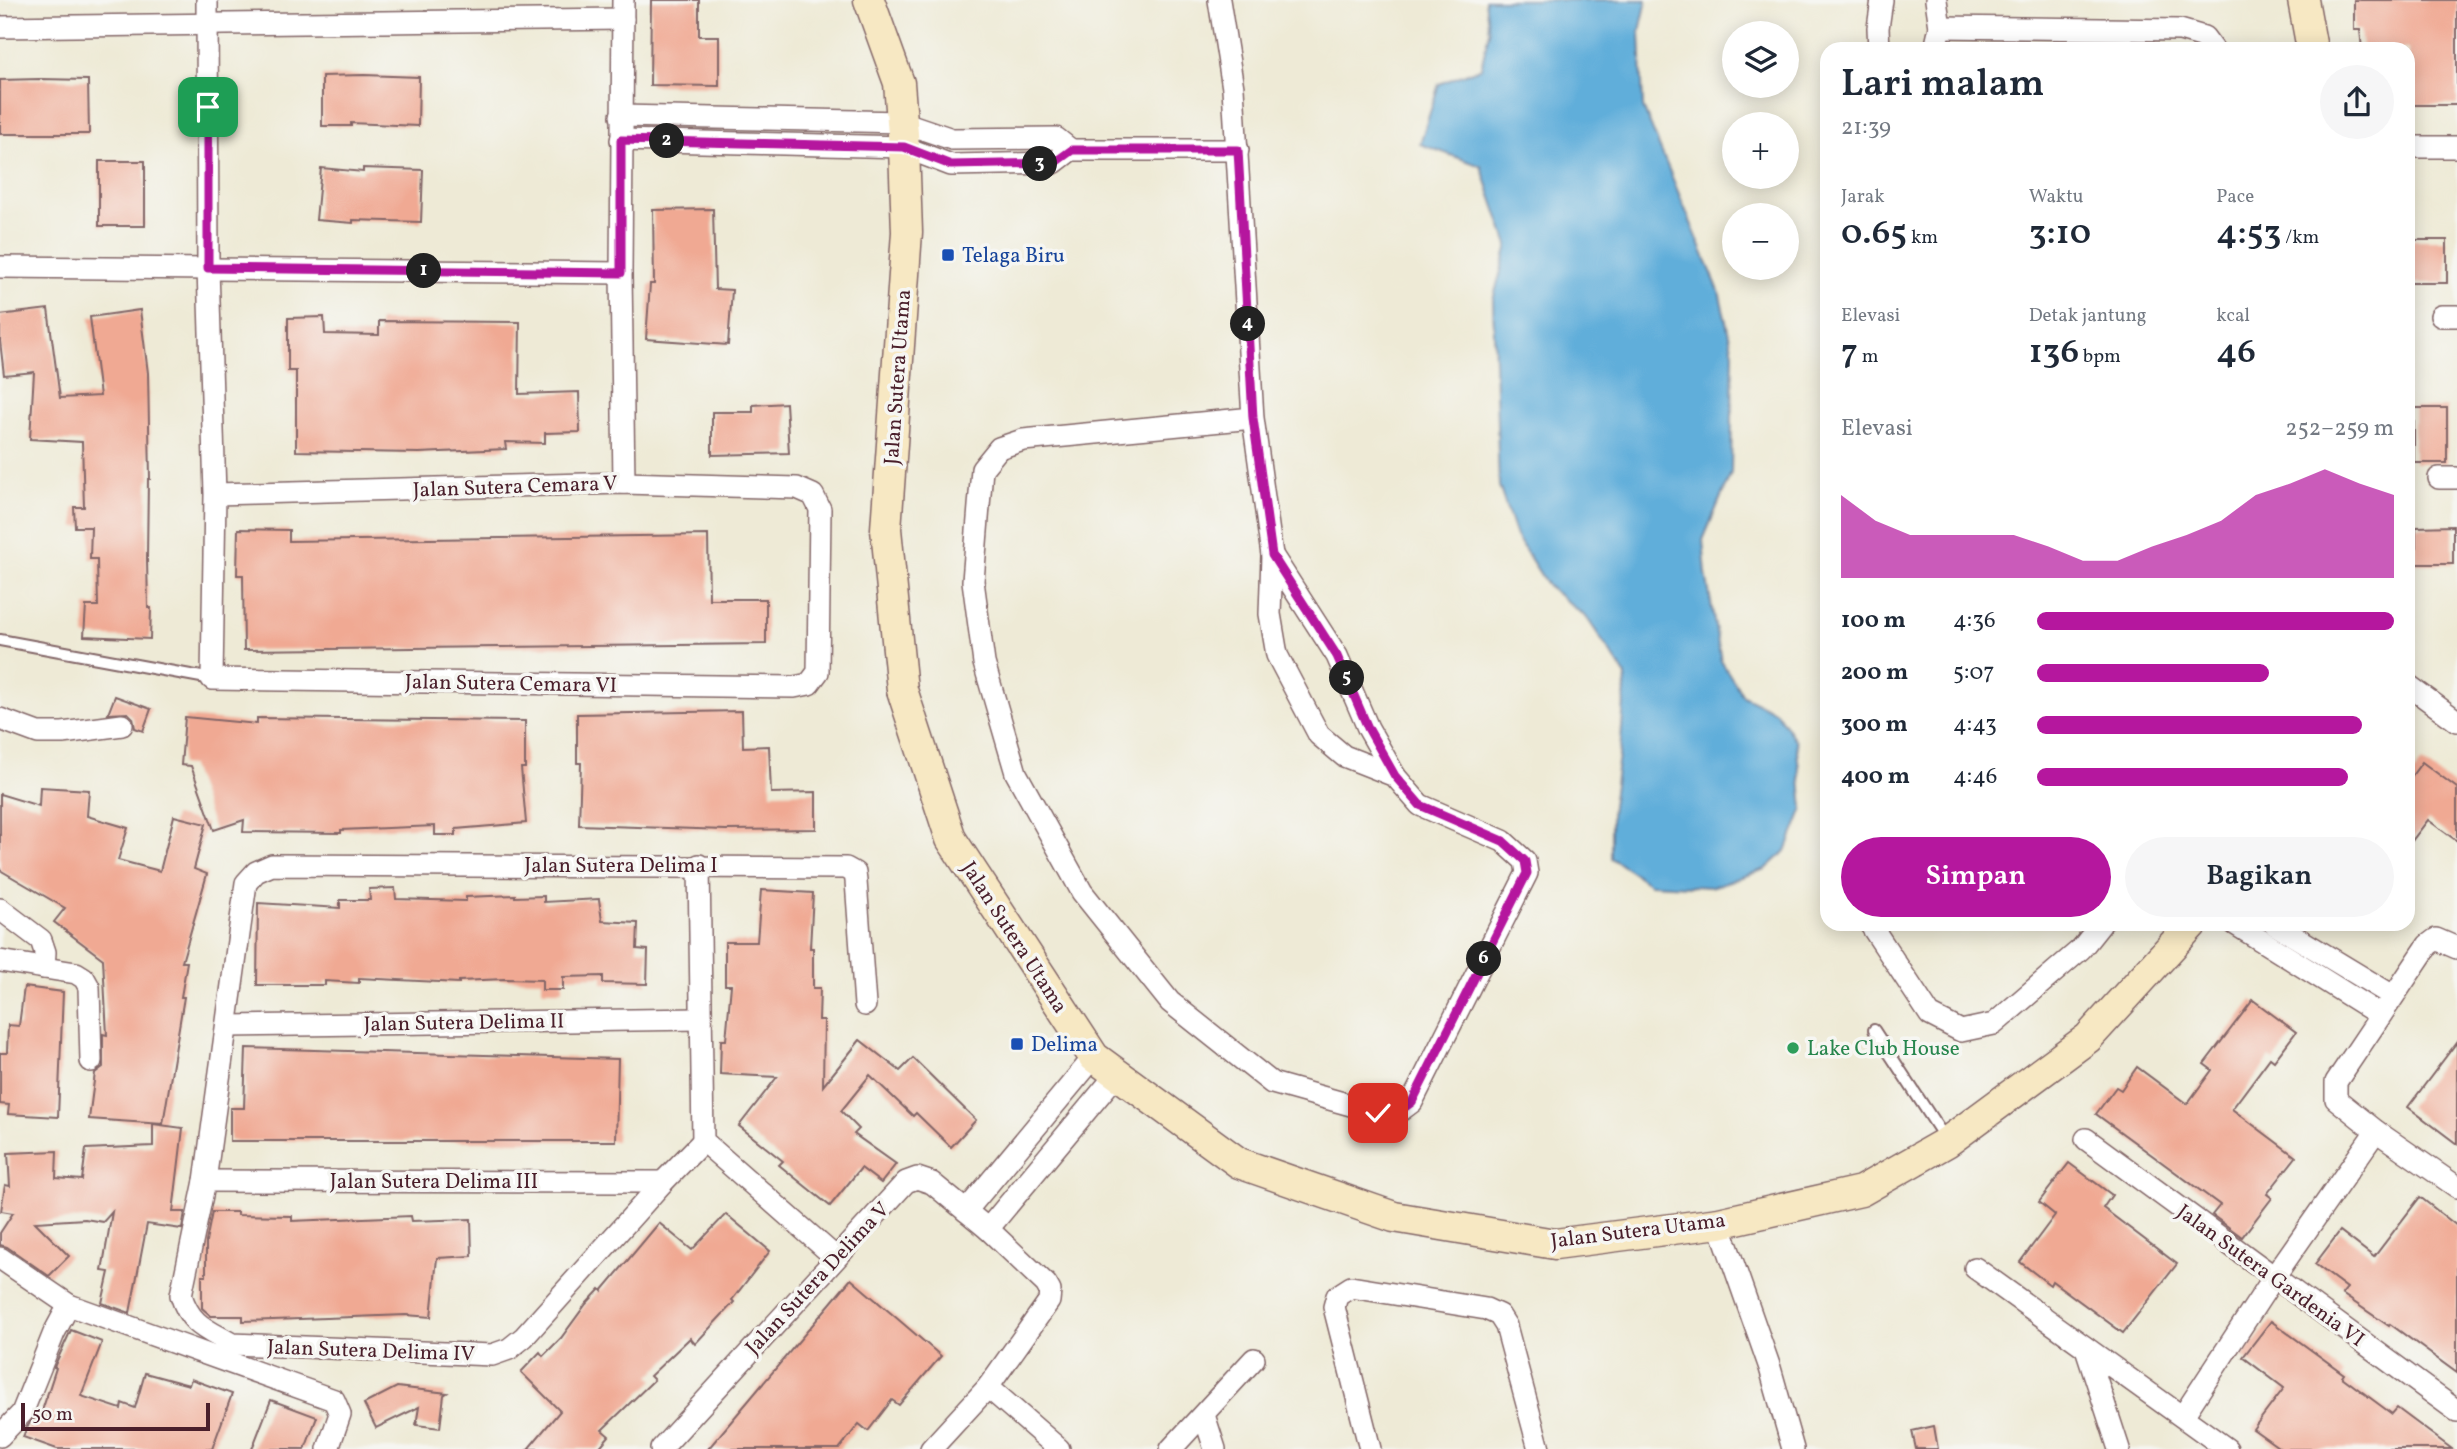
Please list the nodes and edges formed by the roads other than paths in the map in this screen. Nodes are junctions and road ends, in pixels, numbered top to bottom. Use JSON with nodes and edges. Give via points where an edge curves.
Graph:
{"nodes":[{"id":1,"x":207,"y":0,"type":"edge"},
{"id":2,"x":869,"y":0,"type":"edge"},
{"id":3,"x":1219,"y":0,"type":"edge"},
{"id":4,"x":1882,"y":0,"type":"edge"},
{"id":5,"x":1936,"y":0,"type":"edge"},
{"id":6,"x":2303,"y":0,"type":"edge"},
{"id":7,"x":623,"y":10,"type":"edge"},
{"id":8,"x":207,"y":26,"type":"junction"},
{"id":9,"x":0,"y":27,"type":"edge"},
{"id":10,"x":1940,"y":27,"type":"junction"},
{"id":11,"x":1879,"y":42,"type":"edge"},
{"id":12,"x":1937,"y":42,"type":"edge"},
{"id":13,"x":2208,"y":42,"type":"edge"},
{"id":14,"x":2311,"y":42,"type":"edge"},
{"id":15,"x":621,"y":116,"type":"junction"},
{"id":16,"x":903,"y":134,"type":"junction"},
{"id":17,"x":621,"y":140,"type":"junction"},
{"id":18,"x":2415,"y":147,"type":"edge"},
{"id":19,"x":2457,"y":147,"type":"edge"},
{"id":20,"x":1072,"y":150,"type":"junction"},
{"id":21,"x":1238,"y":150,"type":"junction"},
{"id":22,"x":0,"y":267,"type":"edge"},
{"id":23,"x":208,"y":268,"type":"junction"},
{"id":24,"x":621,"y":273,"type":"junction"},
{"id":25,"x":1253,"y":418,"type":"junction"},
{"id":26,"x":624,"y":483,"type":"junction"},
{"id":27,"x":215,"y":494,"type":"junction"},
{"id":28,"x":1272,"y":555,"type":"junction"},
{"id":29,"x":0,"y":640,"type":"edge"},
{"id":30,"x":212,"y":678,"type":"junction"},
{"id":31,"x":809,"y":684,"type":"joint"},
{"id":32,"x":2415,"y":690,"type":"edge"},
{"id":33,"x":0,"y":719,"type":"edge"},
{"id":34,"x":2457,"y":722,"type":"edge"},
{"id":35,"x":122,"y":725,"type":"dead end"},
{"id":36,"x":1395,"y":776,"type":"junction"},
{"id":37,"x":698,"y":865,"type":"junction"},
{"id":38,"x":0,"y":909,"type":"edge"},
{"id":39,"x":1875,"y":931,"type":"edge"},
{"id":40,"x":2095,"y":931,"type":"edge"},
{"id":41,"x":2186,"y":931,"type":"edge"},
{"id":42,"x":2246,"y":931,"type":"edge"},
{"id":43,"x":2286,"y":931,"type":"edge"},
{"id":44,"x":2457,"y":948,"type":"edge"},
{"id":45,"x":0,"y":961,"type":"edge"},
{"id":46,"x":44,"y":968,"type":"junction"},
{"id":47,"x":2393,"y":996,"type":"junction"},
{"id":48,"x":865,"y":1004,"type":"dead end"},
{"id":49,"x":2380,"y":1014,"type":"junction"},
{"id":50,"x":700,"y":1019,"type":"junction"},
{"id":51,"x":228,"y":1026,"type":"junction"},
{"id":52,"x":1874,"y":1030,"type":"dead end"},
{"id":53,"x":91,"y":1061,"type":"dead end"},
{"id":54,"x":1105,"y":1066,"type":"junction"},
{"id":55,"x":2376,"y":1131,"type":"junction"},
{"id":56,"x":2086,"y":1139,"type":"dead end"},
{"id":57,"x":703,"y":1141,"type":"junction"},
{"id":58,"x":1947,"y":1142,"type":"junction"},
{"id":59,"x":205,"y":1181,"type":"junction"},
{"id":60,"x":663,"y":1182,"type":"junction"},
{"id":61,"x":2457,"y":1187,"type":"edge"},
{"id":62,"x":967,"y":1211,"type":"junction"},
{"id":63,"x":1718,"y":1223,"type":"junction"},
{"id":64,"x":988,"y":1228,"type":"junction"},
{"id":65,"x":835,"y":1257,"type":"junction"},
{"id":66,"x":0,"y":1258,"type":"edge"},
{"id":67,"x":1975,"y":1268,"type":"dead end"},
{"id":68,"x":2274,"y":1277,"type":"junction"},
{"id":69,"x":69,"y":1305,"type":"junction"},
{"id":70,"x":2087,"y":1348,"type":"junction"},
{"id":71,"x":1254,"y":1359,"type":"dead end"},
{"id":72,"x":988,"y":1387,"type":"junction"},
{"id":73,"x":2457,"y":1411,"type":"edge"},
{"id":74,"x":1204,"y":1415,"type":"junction"},
{"id":75,"x":2183,"y":1416,"type":"junction"},
{"id":76,"x":0,"y":1436,"type":"edge"},
{"id":77,"x":2224,"y":1448,"type":"edge"},
{"id":78,"x":328,"y":1449,"type":"edge"},
{"id":79,"x":661,"y":1449,"type":"edge"},
{"id":80,"x":931,"y":1449,"type":"edge"},
{"id":81,"x":1059,"y":1449,"type":"edge"},
{"id":82,"x":1171,"y":1449,"type":"edge"},
{"id":83,"x":1215,"y":1449,"type":"edge"},
{"id":84,"x":1370,"y":1449,"type":"edge"},
{"id":85,"x":1539,"y":1449,"type":"edge"},
{"id":86,"x":1793,"y":1449,"type":"edge"},
{"id":87,"x":2119,"y":1449,"type":"edge"}],
"edges":[{"from":1,"to":8,"type":"street"},
{"from":2,"to":16,"type":"street","name":"Jalan Sutera Utama","via":[[899,83]]},
{"from":3,"to":21,"type":"street"},
{"from":4,"to":11,"type":"street"},
{"from":5,"to":10,"type":"street"},
{"from":6,"to":14,"type":"street"},
{"from":7,"to":8,"type":"street"},
{"from":7,"to":15,"type":"street"},
{"from":8,"to":9,"type":"street"},
{"from":8,"to":23,"type":"street"},
{"from":10,"to":12,"type":"street"},
{"from":10,"to":13,"type":"street","via":[[2180,30]]},
{"from":15,"to":16,"type":"street"},
{"from":15,"to":17,"type":"street"},
{"from":16,"to":17,"type":"street"},
{"from":16,"to":20,"type":"street","via":[[952,139],[1056,138]]},
{"from":16,"to":20,"type":"street","via":[[951,165],[1054,163]]},
{"from":16,"to":54,"type":"street","name":"Jalan Sutera Utama","via":[[907,232],[886,529],[902,690],[951,839]]},
{"from":17,"to":24,"type":"street"},
{"from":18,"to":19,"type":"street"},
{"from":20,"to":21,"type":"street"},
{"from":21,"to":25,"type":"street"},
{"from":22,"to":23,"type":"street"},
{"from":23,"to":24,"type":"street"},
{"from":23,"to":27,"type":"street"},
{"from":24,"to":26,"type":"street"},
{"from":25,"to":28,"type":"street"},
{"from":25,"to":36,"type":"street","via":[[1023,440],[999,448],[982,469],[973,581],[984,663],[1016,774],[1082,892],[1170,1002],[1272,1083],[1378,1113],[1400,1111],[1412,1102],[1527,873],[1525,861],[1503,841],[1420,805]]},
{"from":26,"to":27,"type":"street","name":"Jalan Sutera Cemara V"},
{"from":26,"to":31,"type":"street","name":"Jalan Sutera Cemara V","via":[[797,488],[813,495],[820,509],[818,672]]},
{"from":27,"to":30,"type":"street"},
{"from":28,"to":36,"type":"street","via":[[1337,656]]},
{"from":28,"to":36,"type":"street","via":[[1270,614],[1277,655],[1318,735],[1344,756]]},
{"from":29,"to":30,"type":"lane"},
{"from":30,"to":31,"type":"street","name":"Jalan Sutera Cemara VI"},
{"from":32,"to":34,"type":"street"},
{"from":33,"to":35,"type":"street","via":[[38,733]]},
{"from":37,"to":48,"type":"street","name":"Jalan Sutera Delima I","via":[[846,867],[855,873]]},
{"from":37,"to":50,"type":"street"},
{"from":37,"to":51,"type":"street","name":"Jalan Sutera Delima I","via":[[272,865],[246,883]]},
{"from":38,"to":46,"type":"street","via":[[41,940]]},
{"from":39,"to":40,"type":"street","via":[[1930,1015],[1961,1031],[1994,1024],[2081,949]]},
{"from":41,"to":58,"type":"street","name":"Jalan Sutera Utama","via":[[2088,1038]]},
{"from":42,"to":49,"type":"street"},
{"from":43,"to":47,"type":"street"},
{"from":44,"to":47,"type":"street","via":[[2437,939],[2428,945]]},
{"from":45,"to":46,"type":"street"},
{"from":46,"to":53,"type":"street","via":[[76,973],[89,987]]},
{"from":47,"to":49,"type":"street"},
{"from":49,"to":55,"type":"street","via":[[2336,1082],[2335,1091],[2336,1099]]},
{"from":50,"to":51,"type":"street","name":"Jalan Sutera Delima II"},
{"from":50,"to":57,"type":"street"},
{"from":51,"to":59,"type":"street"},
{"from":52,"to":58,"type":"lane"},
{"from":54,"to":62,"type":"street"},
{"from":54,"to":63,"type":"street","name":"Jalan Sutera Utama","via":[[1239,1163],[1394,1217],[1555,1244]]},
{"from":54,"to":64,"type":"street"},
{"from":55,"to":61,"type":"street"},
{"from":55,"to":68,"type":"street"},
{"from":56,"to":68,"type":"street","name":"Jalan Sutera Gardenia VI"},
{"from":57,"to":60,"type":"street","name":"Jalan Sutera Delima IV"},
{"from":57,"to":65,"type":"street"},
{"from":58,"to":63,"type":"street","name":"Jalan Sutera Utama","via":[[1861,1191]]},
{"from":59,"to":60,"type":"street","name":"Jalan Sutera Delima III"},
{"from":59,"to":60,"type":"street","name":"Jalan Sutera Delima IV","via":[[181,1295],[186,1312],[198,1324],[232,1344],[492,1355],[523,1337]]},
{"from":62,"to":64,"type":"street","name":"Jalan Sutera Delima V"},
{"from":62,"to":65,"type":"street","name":"Jalan Sutera Delima V","via":[[932,1183],[917,1178],[906,1182]]},
{"from":63,"to":86,"type":"street","via":[[1770,1368]]},
{"from":64,"to":72,"type":"street","name":"Jalan Sutera Delima V","via":[[1050,1292],[1049,1301]]},
{"from":65,"to":79,"type":"street","name":"Jalan Sutera Delima V"},
{"from":66,"to":69,"type":"street"},
{"from":67,"to":70,"type":"street"},
{"from":68,"to":73,"type":"street","name":"Jalan Sutera Gardenia VI"},
{"from":68,"to":75,"type":"street"},
{"from":69,"to":76,"type":"street","via":[[22,1413]]},
{"from":69,"to":78,"type":"street","via":[[334,1400],[340,1414]]},
{"from":70,"to":75,"type":"street"},
{"from":70,"to":87,"type":"street"},
{"from":71,"to":74,"type":"street"},
{"from":72,"to":80,"type":"street"},
{"from":72,"to":81,"type":"street"},
{"from":74,"to":82,"type":"street"},
{"from":74,"to":83,"type":"street"},
{"from":75,"to":77,"type":"street"},
{"from":84,"to":85,"type":"street","via":[[1334,1307],[1337,1296],[1351,1287],[1499,1315],[1506,1326]]}]}
